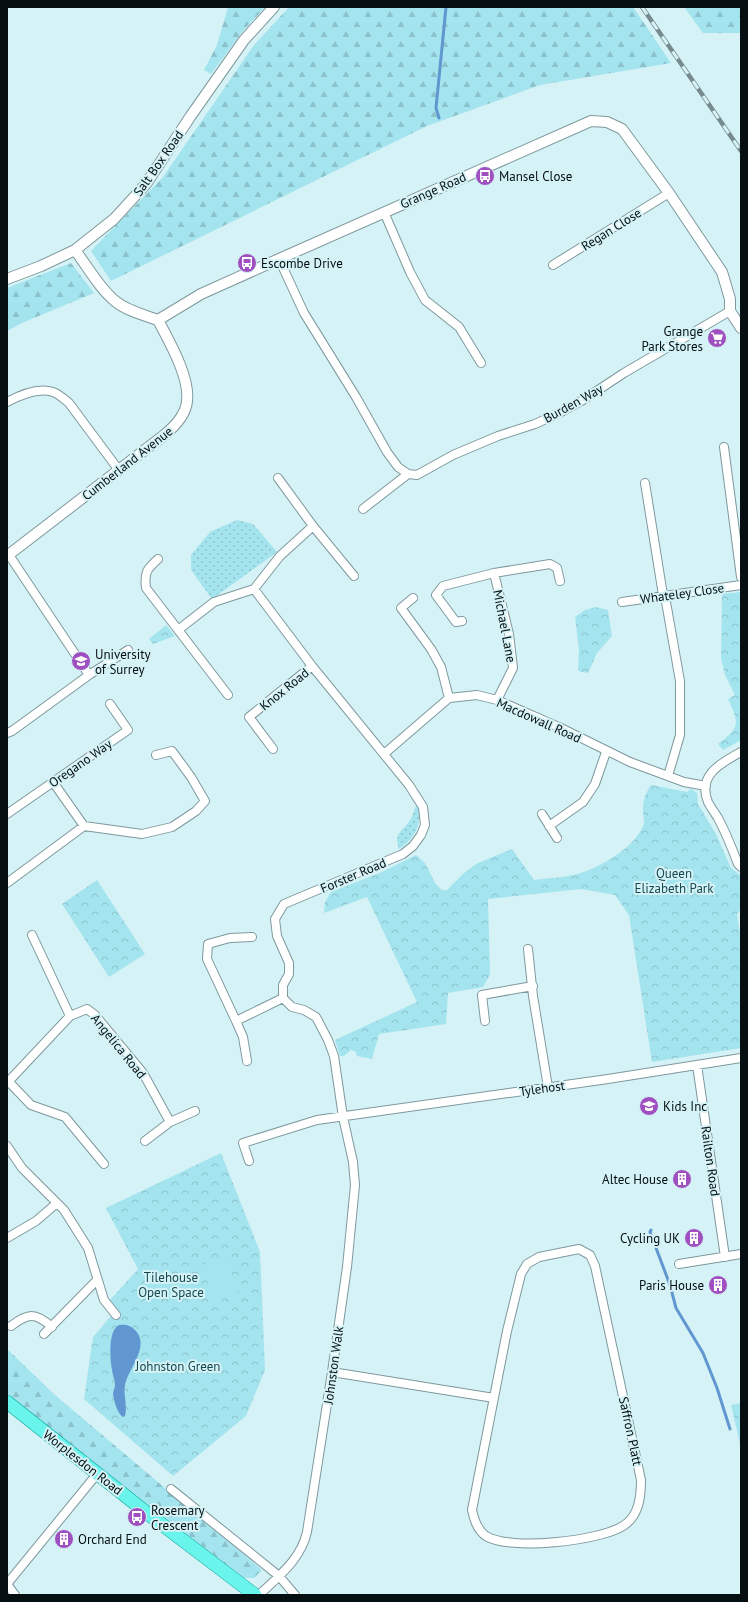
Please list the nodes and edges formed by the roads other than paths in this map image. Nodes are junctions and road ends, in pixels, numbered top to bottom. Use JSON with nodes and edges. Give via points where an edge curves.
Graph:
{"nodes":[{"id":1,"x":274,"y":7,"type":"edge"},
{"id":2,"x":669,"y":193,"type":"junction"},
{"id":3,"x":384,"y":212,"type":"junction"},
{"id":4,"x":75,"y":250,"type":"junction"},
{"id":5,"x":278,"y":258,"type":"junction"},
{"id":6,"x":553,"y":264,"type":"dead end"},
{"id":7,"x":7,"y":279,"type":"edge"},
{"id":8,"x":730,"y":311,"type":"junction"},
{"id":9,"x":158,"y":320,"type":"junction"},
{"id":10,"x":741,"y":328,"type":"edge"},
{"id":11,"x":481,"y":363,"type":"dead end"},
{"id":12,"x":7,"y":402,"type":"edge"},
{"id":13,"x":724,"y":446,"type":"dead end"},
{"id":14,"x":118,"y":469,"type":"junction"},
{"id":15,"x":408,"y":474,"type":"junction"},
{"id":16,"x":278,"y":478,"type":"dead end"},
{"id":17,"x":645,"y":483,"type":"dead end"},
{"id":18,"x":363,"y":509,"type":"dead end"},
{"id":19,"x":314,"y":526,"type":"junction"},
{"id":20,"x":8,"y":555,"type":"edge"},
{"id":21,"x":158,"y":558,"type":"dead end"},
{"id":22,"x":494,"y":573,"type":"junction"},
{"id":23,"x":354,"y":576,"type":"dead end"},
{"id":24,"x":741,"y":577,"type":"edge"},
{"id":25,"x":560,"y":581,"type":"dead end"},
{"id":26,"x":741,"y":584,"type":"edge"},
{"id":27,"x":254,"y":589,"type":"junction"},
{"id":28,"x":413,"y":598,"type":"dead end"},
{"id":29,"x":665,"y":599,"type":"junction"},
{"id":30,"x":622,"y":602,"type":"dead end"},
{"id":31,"x":462,"y":621,"type":"dead end"},
{"id":32,"x":178,"y":630,"type":"junction"},
{"id":33,"x":128,"y":650,"type":"dead end"},
{"id":34,"x":312,"y":666,"type":"junction"},
{"id":35,"x":89,"y":675,"type":"junction"},
{"id":36,"x":228,"y":695,"type":"dead end"},
{"id":37,"x":449,"y":698,"type":"junction"},
{"id":38,"x":497,"y":700,"type":"junction"},
{"id":39,"x":110,"y":704,"type":"dead end"},
{"id":40,"x":7,"y":733,"type":"edge"},
{"id":41,"x":273,"y":749,"type":"dead end"},
{"id":42,"x":606,"y":752,"type":"junction"},
{"id":43,"x":741,"y":752,"type":"edge"},
{"id":44,"x":384,"y":754,"type":"junction"},
{"id":45,"x":156,"y":756,"type":"dead end"},
{"id":46,"x":668,"y":776,"type":"junction"},
{"id":47,"x":54,"y":782,"type":"junction"},
{"id":48,"x":706,"y":786,"type":"junction"},
{"id":49,"x":7,"y":814,"type":"edge"},
{"id":50,"x":542,"y":814,"type":"dead end"},
{"id":51,"x":84,"y":826,"type":"junction"},
{"id":52,"x":549,"y":826,"type":"junction"},
{"id":53,"x":557,"y":838,"type":"dead end"},
{"id":54,"x":741,"y":867,"type":"edge"},
{"id":55,"x":7,"y":883,"type":"edge"},
{"id":56,"x":32,"y":935,"type":"dead end"},
{"id":57,"x":252,"y":937,"type":"dead end"},
{"id":58,"x":528,"y":949,"type":"dead end"},
{"id":59,"x":533,"y":986,"type":"junction"},
{"id":60,"x":283,"y":998,"type":"junction"},
{"id":61,"x":70,"y":1016,"type":"junction"},
{"id":62,"x":236,"y":1021,"type":"junction"},
{"id":63,"x":485,"y":1021,"type":"dead end"},
{"id":64,"x":741,"y":1058,"type":"edge"},
{"id":65,"x":247,"y":1061,"type":"dead end"},
{"id":66,"x":697,"y":1065,"type":"junction"},
{"id":67,"x":8,"y":1083,"type":"edge"},
{"id":68,"x":548,"y":1087,"type":"junction"},
{"id":69,"x":195,"y":1111,"type":"dead end"},
{"id":70,"x":343,"y":1117,"type":"junction"},
{"id":71,"x":170,"y":1122,"type":"junction"},
{"id":72,"x":145,"y":1140,"type":"dead end"},
{"id":73,"x":7,"y":1146,"type":"edge"},
{"id":74,"x":249,"y":1161,"type":"dead end"},
{"id":75,"x":104,"y":1164,"type":"dead end"},
{"id":76,"x":57,"y":1203,"type":"junction"},
{"id":77,"x":7,"y":1238,"type":"edge"},
{"id":78,"x":741,"y":1254,"type":"edge"},
{"id":79,"x":725,"y":1257,"type":"junction"},
{"id":80,"x":679,"y":1264,"type":"dead end"},
{"id":81,"x":97,"y":1280,"type":"junction"},
{"id":82,"x":116,"y":1315,"type":"dead end"},
{"id":83,"x":11,"y":1326,"type":"dead end"},
{"id":84,"x":52,"y":1327,"type":"junction"},
{"id":85,"x":44,"y":1334,"type":"dead end"},
{"id":86,"x":332,"y":1372,"type":"junction"},
{"id":87,"x":494,"y":1398,"type":"junction"},
{"id":88,"x":7,"y":1402,"type":"edge"},
{"id":89,"x":97,"y":1474,"type":"junction"},
{"id":90,"x":171,"y":1489,"type":"dead end"},
{"id":91,"x":279,"y":1576,"type":"junction"},
{"id":92,"x":7,"y":1584,"type":"edge"},
{"id":93,"x":15,"y":1595,"type":"edge"},
{"id":94,"x":255,"y":1595,"type":"edge"},
{"id":95,"x":259,"y":1595,"type":"edge"},
{"id":96,"x":296,"y":1595,"type":"edge"}],
"edges":[{"from":1,"to":4,"type":"street","name":"Salt Box Road","via":[[244,40],[146,184],[114,219]]},
{"from":2,"to":3,"type":"street","name":"Grange Road","via":[[622,129],[607,122],[591,121]]},
{"from":2,"to":6,"type":"street","name":"Regan Close"},
{"from":2,"to":8,"type":"street","name":"Grange Road","via":[[722,272],[730,299]]},
{"from":3,"to":5,"type":"street","name":"Grange Road"},
{"from":3,"to":11,"type":"street","via":[[424,300],[459,327]]},
{"from":4,"to":7,"type":"street","name":"Salt Box Road"},
{"from":4,"to":9,"type":"street","via":[[116,302]]},
{"from":5,"to":9,"type":"street","name":"Grange Road","via":[[201,294]]},
{"from":5,"to":15,"type":"street","via":[[304,313],[387,452],[398,467]]},
{"from":8,"to":10,"type":"street","name":"Grange Road"},
{"from":8,"to":15,"type":"street","name":"Burden Way","via":[[561,412],[453,455],[417,475]]},
{"from":9,"to":14,"type":"street","name":"Cumberland Avenue","via":[[180,365],[186,384],[187,402],[172,429]]},
{"from":12,"to":14,"type":"street","via":[[32,392],[52,391],[69,403]]},
{"from":13,"to":24,"type":"street"},
{"from":14,"to":20,"type":"street","name":"Cumberland Avenue"},
{"from":15,"to":18,"type":"street"},
{"from":16,"to":19,"type":"street"},
{"from":17,"to":29,"type":"street"},
{"from":19,"to":23,"type":"street"},
{"from":19,"to":27,"type":"street","via":[[280,556]]},
{"from":20,"to":35,"type":"street"},
{"from":21,"to":32,"type":"street","via":[[148,568],[145,577],[146,588]]},
{"from":22,"to":25,"type":"street","name":"Michael Lane","via":[[550,564],[557,568]]},
{"from":22,"to":31,"type":"street","name":"Michael Lane","via":[[443,586],[436,594],[456,622]]},
{"from":22,"to":38,"type":"street","name":"Michael Lane","via":[[509,634],[513,668]]},
{"from":26,"to":29,"type":"street","name":"Whateley Close"},
{"from":27,"to":32,"type":"street","via":[[214,602]]},
{"from":27,"to":34,"type":"street","name":"Knox Road"},
{"from":28,"to":37,"type":"street","via":[[401,608],[441,667]]},
{"from":29,"to":30,"type":"street","name":"Whateley Close"},
{"from":29,"to":46,"type":"street","via":[[680,681],[680,735]]},
{"from":32,"to":36,"type":"street"},
{"from":33,"to":35,"type":"street"},
{"from":34,"to":41,"type":"street","name":"Knox Road","via":[[249,717]]},
{"from":34,"to":44,"type":"street","name":"Knox Road"},
{"from":35,"to":40,"type":"street"},
{"from":37,"to":38,"type":"street","name":"Macdowall Road","via":[[477,695]]},
{"from":37,"to":44,"type":"street"},
{"from":38,"to":42,"type":"street","name":"Macdowall Road","via":[[561,728]]},
{"from":39,"to":47,"type":"street","name":"Oregano Way","via":[[128,730]]},
{"from":42,"to":46,"type":"street","name":"Macdowall Road"},
{"from":42,"to":52,"type":"street","via":[[595,784],[583,802]]},
{"from":43,"to":48,"type":"street","via":[[718,766],[708,778]]},
{"from":44,"to":60,"type":"street","name":"Forster Road","via":[[424,807],[425,825],[421,835],[403,854],[284,904],[275,919],[277,936],[289,963],[283,985]]},
{"from":45,"to":51,"type":"street","via":[[172,750],[205,801],[196,811],[172,827],[142,834]]},
{"from":46,"to":48,"type":"street","name":"Macdowall Road"},
{"from":47,"to":49,"type":"street","name":"Oregano Way"},
{"from":47,"to":51,"type":"street"},
{"from":48,"to":54,"type":"street","via":[[708,802]]},
{"from":50,"to":52,"type":"street"},
{"from":51,"to":55,"type":"street"},
{"from":52,"to":53,"type":"street"},
{"from":56,"to":61,"type":"street","name":"Angelica Road"},
{"from":57,"to":62,"type":"street","via":[[230,938],[208,944],[207,959]]},
{"from":58,"to":59,"type":"street"},
{"from":59,"to":63,"type":"street","via":[[482,995]]},
{"from":59,"to":68,"type":"street"},
{"from":60,"to":62,"type":"street"},
{"from":60,"to":70,"type":"street","name":"Johnston Walk","via":[[292,1007],[316,1017],[328,1040],[334,1056]]},
{"from":61,"to":67,"type":"street","name":"Angelica Road"},
{"from":61,"to":71,"type":"street","name":"Angelica Road","via":[[87,1009],[96,1015],[143,1073]]},
{"from":62,"to":65,"type":"street","via":[[243,1038]]},
{"from":64,"to":66,"type":"street","name":"Tylehost"},
{"from":66,"to":68,"type":"street","name":"Tylehost"},
{"from":66,"to":79,"type":"street","name":"Railton Road"},
{"from":67,"to":75,"type":"street","via":[[30,1104],[65,1117]]},
{"from":68,"to":70,"type":"street","name":"Tylehost"},
{"from":69,"to":71,"type":"street"},
{"from":70,"to":74,"type":"street","via":[[317,1120],[243,1142]]},
{"from":70,"to":86,"type":"street","name":"Johnston Walk","via":[[353,1162],[355,1185],[347,1267]]},
{"from":71,"to":72,"type":"street"},
{"from":73,"to":76,"type":"street","via":[[22,1168]]},
{"from":76,"to":77,"type":"street","via":[[36,1221]]},
{"from":76,"to":81,"type":"street","via":[[88,1248]]},
{"from":78,"to":79,"type":"street"},
{"from":79,"to":80,"type":"street"},
{"from":81,"to":82,"type":"street","via":[[104,1300]]},
{"from":81,"to":84,"type":"street"},
{"from":83,"to":84,"type":"street","via":[[23,1317],[35,1316],[42,1318]]},
{"from":84,"to":85,"type":"street"},
{"from":86,"to":87,"type":"street"},
{"from":86,"to":91,"type":"street","name":"Johnston Walk","via":[[304,1544],[298,1555]]},
{"from":87,"to":87,"type":"street","name":"Saffron Platt","via":[[521,1274],[527,1264],[539,1257],[579,1249],[590,1256],[595,1266],[641,1480],[641,1497],[636,1512],[624,1525],[606,1534],[572,1540],[536,1543],[504,1541],[485,1536],[475,1524],[472,1510]]},
{"from":88,"to":89,"type":"main road","name":"Worplesdon Road"},
{"from":89,"to":92,"type":"street"},
{"from":89,"to":94,"type":"main road","name":"Worplesdon Road"},
{"from":90,"to":91,"type":"street"},
{"from":91,"to":95,"type":"street","name":"Johnston Walk"},
{"from":91,"to":96,"type":"street"},
{"from":92,"to":93,"type":"street"}]}
